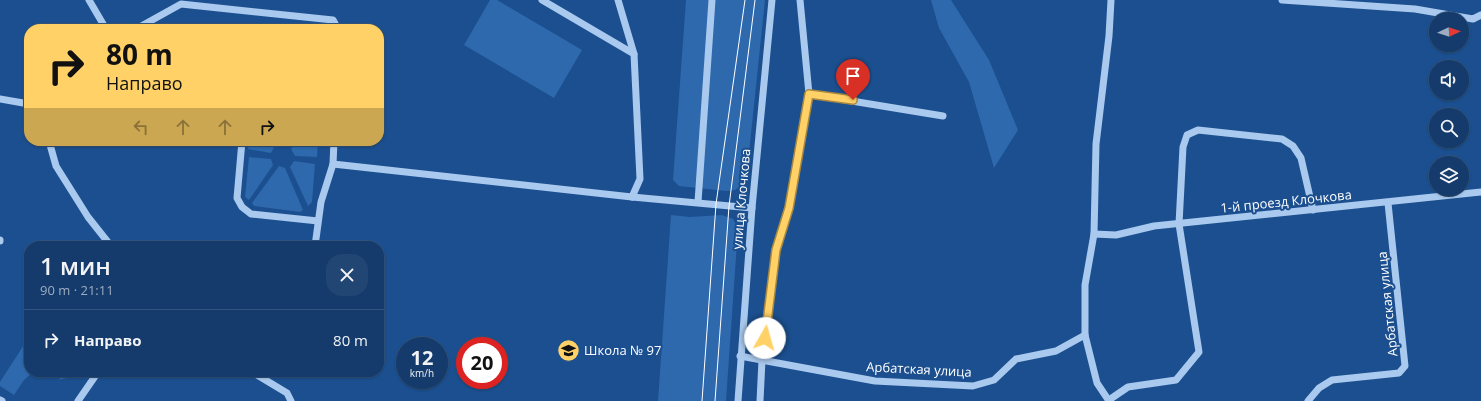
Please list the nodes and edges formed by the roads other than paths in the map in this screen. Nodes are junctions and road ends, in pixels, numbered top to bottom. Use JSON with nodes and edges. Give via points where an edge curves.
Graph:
{"nodes":[{"id":1,"x":89,"y":0,"type":"edge"},
{"id":2,"x":542,"y":0,"type":"edge"},
{"id":3,"x":618,"y":0,"type":"edge"},
{"id":4,"x":712,"y":0,"type":"edge"},
{"id":5,"x":772,"y":0,"type":"edge"},
{"id":6,"x":800,"y":0,"type":"edge"},
{"id":7,"x":1111,"y":0,"type":"edge"},
{"id":8,"x":1282,"y":0,"type":"edge"},
{"id":9,"x":1481,"y":15,"type":"edge"},
{"id":10,"x":103,"y":24,"type":"edge"},
{"id":11,"x":145,"y":24,"type":"edge"},
{"id":12,"x":335,"y":24,"type":"edge"},
{"id":13,"x":634,"y":54,"type":"junction"},
{"id":14,"x":809,"y":94,"type":"junction"},
{"id":15,"x":0,"y":99,"type":"edge"},
{"id":16,"x":24,"y":103,"type":"edge"},
{"id":17,"x":943,"y":116,"type":"dead end"},
{"id":18,"x":50,"y":146,"type":"edge"},
{"id":19,"x":242,"y":146,"type":"edge"},
{"id":20,"x":334,"y":146,"type":"edge"},
{"id":21,"x":333,"y":164,"type":"junction"},
{"id":22,"x":1481,"y":192,"type":"edge"},
{"id":23,"x":632,"y":196,"type":"junction"},
{"id":24,"x":698,"y":202,"type":"junction"},
{"id":25,"x":1388,"y":203,"type":"junction"},
{"id":26,"x":752,"y":208,"type":"junction"},
{"id":27,"x":1313,"y":210,"type":"junction"},
{"id":28,"x":318,"y":221,"type":"junction"},
{"id":29,"x":1179,"y":224,"type":"junction"},
{"id":30,"x":1094,"y":234,"type":"junction"},
{"id":31,"x":107,"y":241,"type":"edge"},
{"id":32,"x":315,"y":241,"type":"edge"},
{"id":33,"x":1085,"y":335,"type":"junction"},
{"id":34,"x":740,"y":356,"type":"junction"},
{"id":35,"x":762,"y":360,"type":"junction"},
{"id":36,"x":95,"y":377,"type":"edge"},
{"id":37,"x":260,"y":377,"type":"edge"},
{"id":38,"x":78,"y":401,"type":"edge"},
{"id":39,"x":291,"y":401,"type":"edge"},
{"id":40,"x":738,"y":401,"type":"edge"},
{"id":41,"x":760,"y":401,"type":"edge"},
{"id":42,"x":1109,"y":401,"type":"edge"},
{"id":43,"x":1308,"y":401,"type":"edge"}],
"edges":[{"from":1,"to":10,"type":"street"},
{"from":2,"to":13,"type":"street"},
{"from":3,"to":13,"type":"street"},
{"from":4,"to":24,"type":"street"},
{"from":5,"to":26,"type":"street","name":"улица Клочкова"},
{"from":6,"to":14,"type":"street"},
{"from":7,"to":30,"type":"street","via":[[1096,144]]},
{"from":8,"to":9,"type":"street","via":[[1415,9],[1473,19]]},
{"from":11,"to":12,"type":"street","via":[[181,4],[333,20]]},
{"from":13,"to":23,"type":"street","via":[[640,179]]},
{"from":14,"to":17,"type":"street"},
{"from":14,"to":35,"type":"street","via":[[789,208],[776,250]]},
{"from":15,"to":16,"type":"street"},
{"from":18,"to":31,"type":"street","via":[[56,166],[88,217]]},
{"from":19,"to":28,"type":"street","via":[[237,198],[242,207],[251,214]]},
{"from":20,"to":21,"type":"street"},
{"from":21,"to":23,"type":"street"},
{"from":21,"to":28,"type":"street"},
{"from":22,"to":25,"type":"street","name":"1-й проезд Клочкова"},
{"from":23,"to":24,"type":"street"},
{"from":24,"to":26,"type":"street"},
{"from":25,"to":27,"type":"street","name":"1-й проезд Клочкова"},
{"from":25,"to":43,"type":"street","name":"Арбатская улица","via":[[1405,366],[1400,373],[1332,380],[1319,388]]},
{"from":26,"to":34,"type":"street","name":"улица Клочкова"},
{"from":27,"to":29,"type":"street","name":"1-й проезд Клочкова"},
{"from":27,"to":29,"type":"street","via":[[1301,158],[1293,146],[1282,139],[1198,130],[1187,136],[1183,147]]},
{"from":28,"to":32,"type":"street"},
{"from":29,"to":30,"type":"street","name":"1-й проезд Клочкова","via":[[1154,226],[1116,235]]},
{"from":29,"to":42,"type":"street","via":[[1199,352],[1176,380],[1128,387]]},
{"from":30,"to":33,"type":"street","via":[[1085,285]]},
{"from":33,"to":35,"type":"street","name":"Арбатская улица","via":[[1056,351],[1016,359],[994,380],[973,386],[875,381]]},
{"from":33,"to":42,"type":"street","via":[[1097,383]]},
{"from":34,"to":35,"type":"street","name":"Арбатская улица"},
{"from":34,"to":40,"type":"street","name":"улица Клочкова"},
{"from":35,"to":41,"type":"street"},
{"from":36,"to":38,"type":"street"},
{"from":37,"to":39,"type":"street","via":[[287,393]]}]}
